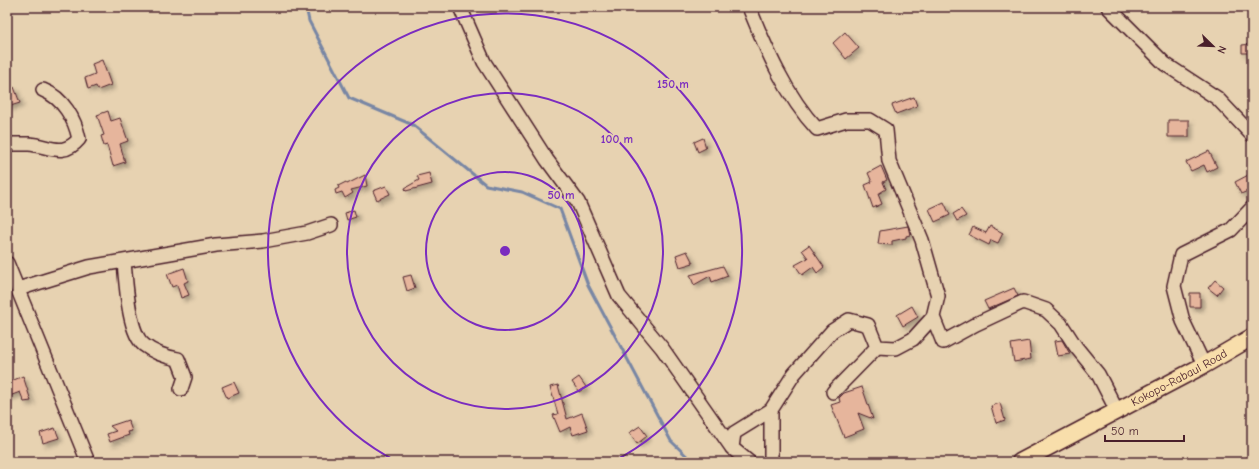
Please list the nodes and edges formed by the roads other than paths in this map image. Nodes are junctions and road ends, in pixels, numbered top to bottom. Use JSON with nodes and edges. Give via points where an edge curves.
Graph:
{"nodes":[{"id":1,"x":460,"y":7,"type":"edge"},
{"id":2,"x":749,"y":7,"type":"edge"},
{"id":3,"x":1108,"y":7,"type":"edge"},
{"id":4,"x":43,"y":90,"type":"dead end"},
{"id":5,"x":1252,"y":134,"type":"edge"},
{"id":6,"x":7,"y":144,"type":"edge"},
{"id":7,"x":1252,"y":208,"type":"edge"},
{"id":8,"x":331,"y":225,"type":"dead end"},
{"id":9,"x":124,"y":262,"type":"junction"},
{"id":10,"x":7,"y":265,"type":"edge"},
{"id":11,"x":18,"y":289,"type":"junction"},
{"id":12,"x":934,"y":317,"type":"junction"},
{"id":13,"x":1252,"y":337,"type":"edge"},
{"id":14,"x":877,"y":347,"type":"junction"},
{"id":15,"x":1204,"y":365,"type":"junction"},
{"id":16,"x":180,"y":389,"type":"dead end"},
{"id":17,"x":833,"y":392,"type":"dead end"},
{"id":18,"x":771,"y":410,"type":"junction"},
{"id":19,"x":1118,"y":411,"type":"junction"},
{"id":20,"x":732,"y":448,"type":"junction"},
{"id":21,"x":88,"y":462,"type":"edge"},
{"id":22,"x":749,"y":462,"type":"edge"},
{"id":23,"x":771,"y":462,"type":"edge"},
{"id":24,"x":1020,"y":462,"type":"edge"}],
"edges":[{"from":1,"to":20,"type":"street","via":[[484,62],[547,160],[578,202],[619,296],[662,348]]},
{"from":2,"to":12,"type":"street","via":[[785,84],[817,130],[846,120],[870,120],[886,130],[889,161],[922,240],[938,296]]},
{"from":3,"to":5,"type":"street","via":[[1165,64],[1217,98]]},
{"from":4,"to":6,"type":"street","via":[[54,95],[64,107],[76,124],[79,139],[73,146],[62,150],[30,144]]},
{"from":7,"to":15,"type":"street","via":[[1231,230],[1181,255],[1174,286],[1183,321]]},
{"from":8,"to":9,"type":"street","via":[[263,241],[216,244]]},
{"from":9,"to":11,"type":"street","via":[[89,267]]},
{"from":9,"to":16,"type":"street","via":[[128,308],[135,330],[143,345],[164,356],[178,359],[185,377]]},
{"from":10,"to":11,"type":"street"},
{"from":11,"to":21,"type":"street"},
{"from":12,"to":14,"type":"street","via":[[913,338],[896,348]]},
{"from":12,"to":19,"type":"street","via":[[943,342],[1023,302],[1046,310],[1061,324],[1098,374]]},
{"from":13,"to":15,"type":"main road","name":"Kokopo-Rabaul Road"},
{"from":14,"to":17,"type":"street"},
{"from":14,"to":18,"type":"street","via":[[868,325],[849,320],[832,331],[794,374]]},
{"from":15,"to":19,"type":"main road","name":"Kokopo-Rabaul Road"},
{"from":18,"to":20,"type":"street","via":[[734,433]]},
{"from":18,"to":23,"type":"street"},
{"from":19,"to":24,"type":"main road","name":"Kokopo-Rabaul Road"},
{"from":20,"to":22,"type":"street"}]}
